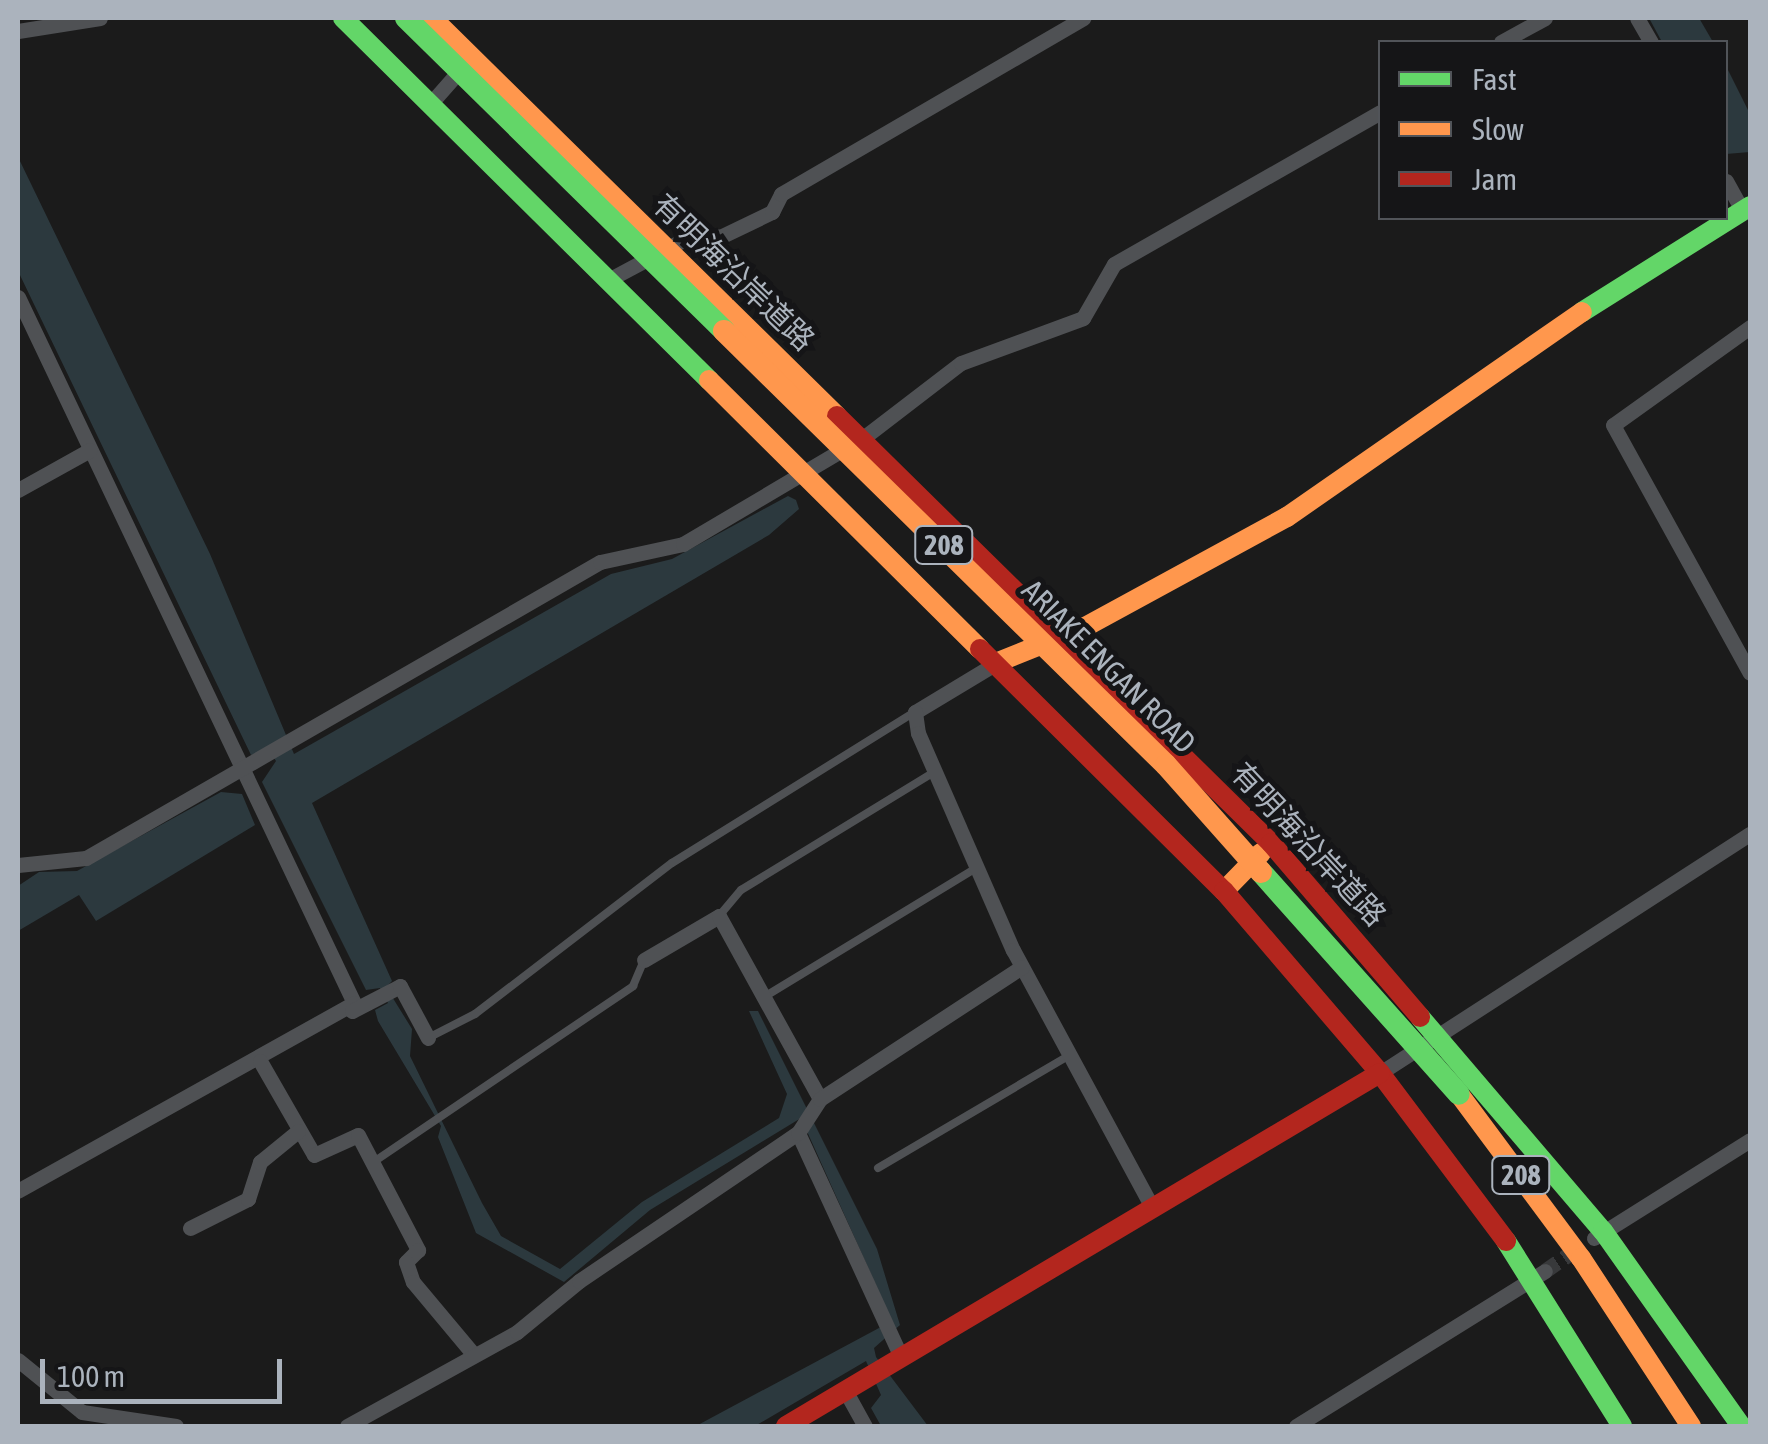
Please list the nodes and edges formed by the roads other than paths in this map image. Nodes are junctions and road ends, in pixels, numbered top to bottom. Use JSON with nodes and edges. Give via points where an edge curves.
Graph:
{"nodes":[{"id":1,"x":100,"y":18,"type":"edge"},
{"id":2,"x":343,"y":18,"type":"edge"},
{"id":3,"x":406,"y":18,"type":"edge"},
{"id":4,"x":432,"y":18,"type":"edge"},
{"id":5,"x":1084,"y":18,"type":"edge"},
{"id":6,"x":1544,"y":18,"type":"edge"},
{"id":7,"x":1637,"y":18,"type":"edge"},
{"id":8,"x":18,"y":31,"type":"edge"},
{"id":9,"x":1505,"y":40,"type":"edge"},
{"id":10,"x":1649,"y":40,"type":"edge"},
{"id":11,"x":472,"y":56,"type":"junction"},
{"id":12,"x":431,"y":103,"type":"junction"},
{"id":13,"x":1378,"y":113,"type":"edge"},
{"id":14,"x":1728,"y":184,"type":"edge"},
{"id":15,"x":1747,"y":209,"type":"edge"},
{"id":16,"x":668,"y":250,"type":"junction"},
{"id":17,"x":610,"y":279,"type":"junction"},
{"id":18,"x":18,"y":297,"type":"edge"},
{"id":19,"x":1750,"y":327,"type":"edge"},
{"id":20,"x":858,"y":436,"type":"junction"},
{"id":21,"x":90,"y":450,"type":"junction"},
{"id":22,"x":807,"y":471,"type":"junction"},
{"id":23,"x":18,"y":490,"type":"edge"},
{"id":24,"x":1066,"y":636,"type":"junction"},
{"id":25,"x":998,"y":662,"type":"junction"},
{"id":26,"x":1750,"y":673,"type":"edge"},
{"id":27,"x":915,"y":712,"type":"junction"},
{"id":28,"x":243,"y":770,"type":"junction"},
{"id":29,"x":936,"y":771,"type":"junction"},
{"id":30,"x":1750,"y":834,"type":"edge"},
{"id":31,"x":1271,"y":843,"type":"junction"},
{"id":32,"x":18,"y":865,"type":"edge"},
{"id":33,"x":978,"y":867,"type":"junction"},
{"id":34,"x":1224,"y":892,"type":"junction"},
{"id":35,"x":720,"y":916,"type":"junction"},
{"id":36,"x":644,"y":960,"type":"joint"},
{"id":37,"x":1022,"y":967,"type":"junction"},
{"id":38,"x":764,"y":997,"type":"junction"},
{"id":39,"x":352,"y":1011,"type":"junction"},
{"id":40,"x":1444,"y":1037,"type":"junction"},
{"id":41,"x":428,"y":1038,"type":"joint"},
{"id":42,"x":1074,"y":1054,"type":"junction"},
{"id":43,"x":260,"y":1060,"type":"junction"},
{"id":44,"x":1380,"y":1073,"type":"junction"},
{"id":45,"x":820,"y":1099,"type":"junction"},
{"id":46,"x":298,"y":1131,"type":"junction"},
{"id":47,"x":798,"y":1133,"type":"junction"},
{"id":48,"x":1750,"y":1140,"type":"edge"},
{"id":49,"x":375,"y":1161,"type":"junction"},
{"id":50,"x":878,"y":1168,"type":"dead end"},
{"id":51,"x":18,"y":1191,"type":"edge"},
{"id":52,"x":1154,"y":1209,"type":"junction"},
{"id":53,"x":190,"y":1228,"type":"dead end"},
{"id":54,"x":1593,"y":1242,"type":"junction"},
{"id":55,"x":1540,"y":1275,"type":"junction"},
{"id":56,"x":474,"y":1355,"type":"junction"},
{"id":57,"x":901,"y":1356,"type":"junction"},
{"id":58,"x":19,"y":1364,"type":"edge"},
{"id":59,"x":846,"y":1392,"type":"junction"},
{"id":60,"x":176,"y":1426,"type":"edge"},
{"id":61,"x":347,"y":1426,"type":"edge"},
{"id":62,"x":786,"y":1426,"type":"edge"},
{"id":63,"x":866,"y":1426,"type":"edge"},
{"id":64,"x":1296,"y":1426,"type":"edge"},
{"id":65,"x":1622,"y":1426,"type":"edge"},
{"id":66,"x":1680,"y":1426,"type":"edge"},
{"id":67,"x":1690,"y":1426,"type":"edge"},
{"id":68,"x":1741,"y":1426,"type":"edge"}],
"edges":[{"from":1,"to":8,"type":"street"},
{"from":2,"to":12,"type":"main road"},
{"from":3,"to":54,"type":"main road","name":"ARIAKE ENGAN ROAD","number":"208","bridge":true,"via":[[1190,790]]},
{"from":4,"to":11,"type":"main road","name":"有明海沿岸道路"},
{"from":5,"to":16,"type":"street","via":[[781,194],[772,212],[720,237],[698,232]]},
{"from":6,"to":9,"type":"street"},
{"from":7,"to":10,"type":"street"},
{"from":11,"to":12,"type":"street"},
{"from":11,"to":16,"type":"main road","name":"有明海沿岸道路"},
{"from":12,"to":17,"type":"main road"},
{"from":13,"to":20,"type":"street","via":[[1114,264],[1083,318],[988,349]]},
{"from":14,"to":15,"type":"street"},
{"from":15,"to":24,"type":"main road","via":[[1522,350],[1287,517]]},
{"from":16,"to":17,"type":"street"},
{"from":16,"to":20,"type":"main road","name":"有明海沿岸道路"},
{"from":17,"to":22,"type":"main road"},
{"from":18,"to":21,"type":"street"},
{"from":19,"to":26,"type":"street","via":[[1612,425]]},
{"from":20,"to":22,"type":"street"},
{"from":20,"to":24,"type":"main road","name":"有明海沿岸道路"},
{"from":21,"to":23,"type":"street"},
{"from":21,"to":28,"type":"street"},
{"from":22,"to":25,"type":"main road"},
{"from":22,"to":28,"type":"street","via":[[683,544],[600,562]]},
{"from":24,"to":25,"type":"main road"},
{"from":24,"to":31,"type":"main road","name":"有明海沿岸道路"},
{"from":25,"to":27,"type":"street"},
{"from":25,"to":34,"type":"main road"},
{"from":27,"to":29,"type":"street"},
{"from":27,"to":41,"type":"lane","via":[[672,864],[474,1014]]},
{"from":28,"to":32,"type":"street","via":[[86,858]]},
{"from":28,"to":39,"type":"street","via":[[352,993]]},
{"from":29,"to":33,"type":"street"},
{"from":29,"to":35,"type":"lane","via":[[740,890]]},
{"from":30,"to":40,"type":"street"},
{"from":31,"to":34,"type":"main road"},
{"from":31,"to":40,"type":"main road","name":"有明海沿岸道路"},
{"from":33,"to":37,"type":"street"},
{"from":33,"to":38,"type":"lane"},
{"from":34,"to":44,"type":"main road"},
{"from":35,"to":36,"type":"street"},
{"from":35,"to":38,"type":"street"},
{"from":36,"to":49,"type":"lane","via":[[633,986]]},
{"from":37,"to":42,"type":"street"},
{"from":37,"to":45,"type":"street"},
{"from":38,"to":45,"type":"street"},
{"from":39,"to":41,"type":"street","via":[[400,986]]},
{"from":39,"to":43,"type":"street"},
{"from":40,"to":44,"type":"street"},
{"from":40,"to":54,"type":"main road","name":"有明海沿岸道路"},
{"from":42,"to":50,"type":"lane"},
{"from":42,"to":52,"type":"street"},
{"from":43,"to":46,"type":"street"},
{"from":43,"to":51,"type":"street"},
{"from":44,"to":52,"type":"main road"},
{"from":44,"to":55,"type":"main road"},
{"from":45,"to":47,"type":"street"},
{"from":46,"to":49,"type":"street","via":[[314,1155],[358,1136]]},
{"from":46,"to":53,"type":"street","via":[[260,1162],[248,1199]]},
{"from":47,"to":56,"type":"street"},
{"from":47,"to":57,"type":"street"},
{"from":48,"to":54,"type":"street"},
{"from":49,"to":56,"type":"street","via":[[418,1250],[406,1262],[413,1282]]},
{"from":52,"to":57,"type":"main road"},
{"from":54,"to":66,"type":"main road"},
{"from":54,"to":67,"type":"main road","name":"ARIAKE ENGAN ROAD","number":"208"},
{"from":54,"to":68,"type":"main road","name":"有明海沿岸道路"},
{"from":55,"to":64,"type":"street"},
{"from":55,"to":65,"type":"main road"},
{"from":56,"to":61,"type":"street"},
{"from":57,"to":59,"type":"main road"},
{"from":58,"to":60,"type":"street","via":[[82,1412]]},
{"from":59,"to":62,"type":"main road"},
{"from":59,"to":63,"type":"street"}]}
